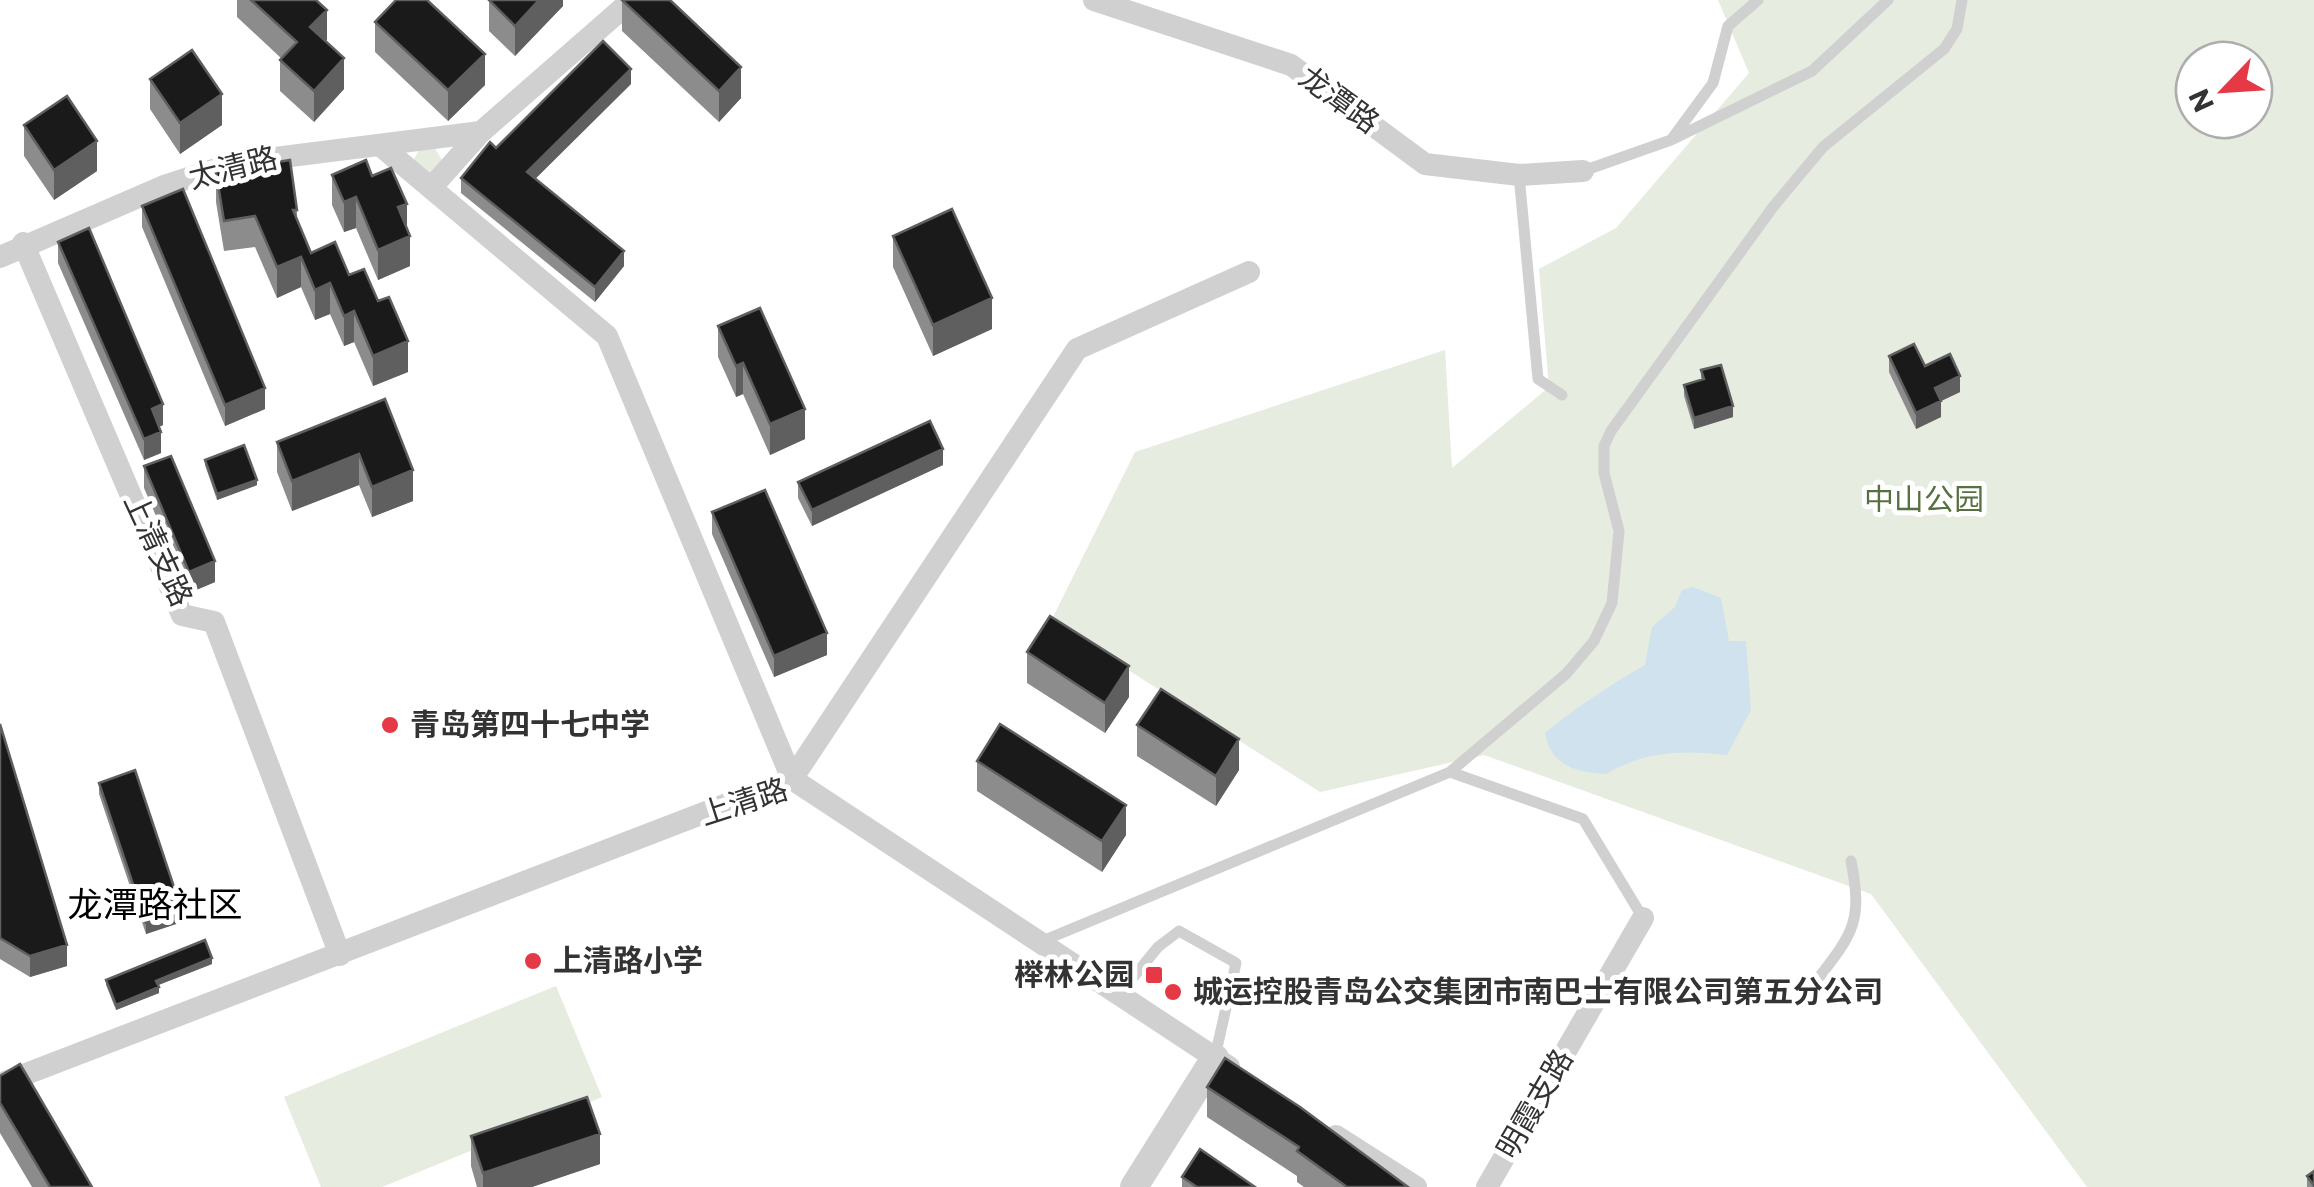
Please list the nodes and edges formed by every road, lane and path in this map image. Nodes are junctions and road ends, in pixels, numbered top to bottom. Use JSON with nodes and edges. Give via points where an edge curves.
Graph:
{"nodes":[{"id":1,"x":632,"y":0,"type":"edge"},
{"id":2,"x":1094,"y":0,"type":"edge"},
{"id":3,"x":1758,"y":0,"type":"edge"},
{"id":4,"x":1888,"y":0,"type":"edge"},
{"id":5,"x":1962,"y":0,"type":"edge"},
{"id":6,"x":481,"y":132,"type":"junction"},
{"id":7,"x":1670,"y":140,"type":"junction"},
{"id":8,"x":380,"y":146,"type":"junction"},
{"id":9,"x":1583,"y":171,"type":"joint"},
{"id":10,"x":1520,"y":175,"type":"junction"},
{"id":11,"x":430,"y":188,"type":"junction"},
{"id":12,"x":23,"y":244,"type":"junction"},
{"id":13,"x":0,"y":257,"type":"edge"},
{"id":14,"x":1249,"y":272,"type":"dead end"},
{"id":15,"x":1562,"y":395,"type":"dead end"},
{"id":16,"x":1450,"y":772,"type":"junction"},
{"id":17,"x":792,"y":780,"type":"junction"},
{"id":18,"x":1851,"y":861,"type":"dead end"},
{"id":19,"x":1643,"y":918,"type":"joint"},
{"id":20,"x":1036,"y":944,"type":"junction"},
{"id":21,"x":340,"y":955,"type":"junction"},
{"id":22,"x":1816,"y":980,"type":"dead end"},
{"id":23,"x":1118,"y":996,"type":"junction"},
{"id":24,"x":1215,"y":1058,"type":"junction"},
{"id":25,"x":1248,"y":1079,"type":"edge"},
{"id":26,"x":0,"y":1084,"type":"edge"},
{"id":27,"x":1314,"y":1122,"type":"edge"},
{"id":28,"x":1134,"y":1187,"type":"edge"},
{"id":29,"x":1416,"y":1187,"type":"edge"},
{"id":30,"x":1487,"y":1187,"type":"edge"}],
"edges":[{"from":1,"to":6,"type":"street"},
{"from":2,"to":10,"type":"street","name":"龙潭路","via":[[1291,65],[1426,164]]},
{"from":3,"to":7,"type":"lane","via":[[1728,26],[1713,82]]},
{"from":4,"to":7,"type":"lane","via":[[1812,71]]},
{"from":5,"to":16,"type":"lane","via":[[1957,29],[1944,49],[1823,147],[1611,431],[1604,473],[1619,531],[1612,603],[1594,641],[1566,674]]},
{"from":6,"to":8,"type":"street","name":"太清路"},
{"from":6,"to":11,"type":"street"},
{"from":7,"to":9,"type":"lane"},
{"from":8,"to":11,"type":"street"},
{"from":8,"to":12,"type":"street","name":"太清路","via":[[235,163]]},
{"from":9,"to":10,"type":"street","name":"龙潭路"},
{"from":10,"to":15,"type":"lane","via":[[1538,378]]},
{"from":11,"to":17,"type":"street","via":[[607,336]]},
{"from":12,"to":13,"type":"street","name":"太清路"},
{"from":12,"to":21,"type":"street","name":"上清支路","via":[[182,615],[214,622]]},
{"from":14,"to":17,"type":"street","via":[[1077,349]]},
{"from":16,"to":19,"type":"lane","via":[[1583,819]]},
{"from":16,"to":20,"type":"lane"},
{"from":17,"to":20,"type":"street","name":"上清路"},
{"from":17,"to":21,"type":"street","name":"上清路"},
{"from":18,"to":22,"type":"lane","via":[[1859,901],[1849,938]]},
{"from":19,"to":30,"type":"street","name":"明霞支路"},
{"from":20,"to":23,"type":"street","name":"上清路"},
{"from":21,"to":26,"type":"street","name":"上清路"},
{"from":23,"to":24,"type":"street","name":"上清路"},
{"from":23,"to":24,"type":"lane","via":[[1178,931],[1236,964]]},
{"from":24,"to":25,"type":"street","name":"上清路"},
{"from":24,"to":28,"type":"street"},
{"from":27,"to":29,"type":"street"}]}
